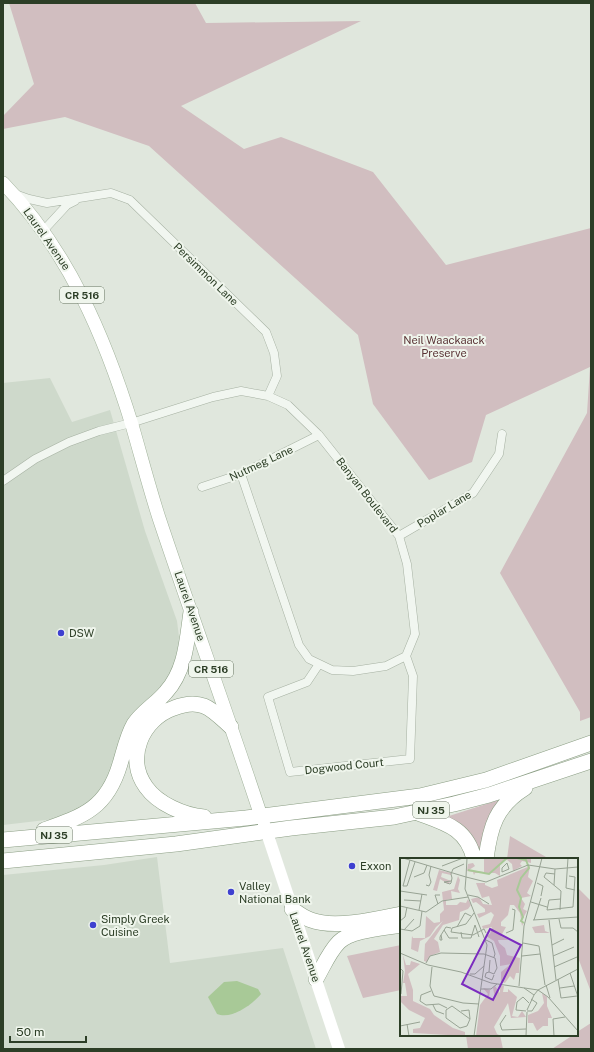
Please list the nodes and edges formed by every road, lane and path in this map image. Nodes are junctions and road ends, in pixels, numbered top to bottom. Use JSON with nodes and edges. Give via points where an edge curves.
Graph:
{"nodes":[{"id":1,"x":3,"y":183,"type":"edge"},
{"id":2,"x":12,"y":193,"type":"junction"},
{"id":3,"x":87,"y":196,"type":"junction"},
{"id":4,"x":43,"y":231,"type":"junction"},
{"id":5,"x":268,"y":396,"type":"junction"},
{"id":6,"x":131,"y":423,"type":"junction"},
{"id":7,"x":502,"y":434,"type":"dead end"},
{"id":8,"x":319,"y":435,"type":"junction"},
{"id":9,"x":241,"y":474,"type":"junction"},
{"id":10,"x":3,"y":481,"type":"edge"},
{"id":11,"x":202,"y":487,"type":"dead end"},
{"id":12,"x":399,"y":536,"type":"junction"},
{"id":13,"x":191,"y":612,"type":"junction"},
{"id":14,"x":406,"y":656,"type":"junction"},
{"id":15,"x":319,"y":664,"type":"junction"},
{"id":16,"x":230,"y":727,"type":"junction"},
{"id":17,"x":591,"y":743,"type":"edge"},
{"id":18,"x":591,"y":761,"type":"edge"},
{"id":19,"x":541,"y":778,"type":"junction"},
{"id":20,"x":418,"y":812,"type":"junction"},
{"id":21,"x":261,"y":816,"type":"junction"},
{"id":22,"x":223,"y":819,"type":"junction"},
{"id":23,"x":266,"y":831,"type":"junction"},
{"id":24,"x":3,"y":839,"type":"edge"},
{"id":25,"x":474,"y":858,"type":"edge"},
{"id":26,"x":486,"y":858,"type":"edge"},
{"id":27,"x":3,"y":861,"type":"edge"},
{"id":28,"x":292,"y":909,"type":"junction"},
{"id":29,"x":400,"y":914,"type":"edge"},
{"id":30,"x":400,"y":925,"type":"edge"},
{"id":31,"x":316,"y":979,"type":"junction"},
{"id":32,"x":339,"y":1049,"type":"edge"}],
"edges":[{"from":1,"to":2,"type":"main road","name":"Laurel Avenue","number":"CR 516"},
{"from":2,"to":3,"type":"street","name":"Persimmon Lane","via":[[47,203]]},
{"from":2,"to":4,"type":"main road","name":"Laurel Avenue","number":"CR 516"},
{"from":3,"to":4,"type":"street","name":"Persimmon Lane","via":[[67,205]]},
{"from":3,"to":5,"type":"street","name":"Persimmon Lane","via":[[111,193],[130,200],[266,332],[274,353],[277,376]]},
{"from":4,"to":6,"type":"main road","name":"Laurel Avenue","number":"CR 516","via":[[71,274],[92,315]]},
{"from":5,"to":6,"type":"street","name":"Banyan Boulevard","via":[[241,391],[213,397]]},
{"from":5,"to":8,"type":"street","name":"Banyan Boulevard","via":[[288,404]]},
{"from":6,"to":10,"type":"street","name":"Banyan Boulevard","via":[[98,431],[69,442],[35,459]]},
{"from":6,"to":13,"type":"main road","name":"Laurel Avenue","number":"CR 516"},
{"from":7,"to":12,"type":"street","name":"Poplar Lane","via":[[499,454],[473,493]]},
{"from":8,"to":9,"type":"street","name":"Nutmeg Lane"},
{"from":8,"to":12,"type":"street","name":"Banyan Boulevard"},
{"from":9,"to":11,"type":"street","name":"Nutmeg Lane"},
{"from":9,"to":15,"type":"street","via":[[299,645],[309,659]]},
{"from":12,"to":14,"type":"street","name":"Banyan Boulevard","via":[[407,564],[415,634]]},
{"from":13,"to":16,"type":"main road","name":"Laurel Avenue","number":"CR 516"},
{"from":13,"to":24,"type":"highway","via":[[183,662],[177,676],[166,692],[133,726],[116,779],[106,796],[96,807],[78,818],[36,832]]},
{"from":14,"to":15,"type":"street","via":[[386,666],[352,671],[332,670]]},
{"from":14,"to":15,"type":"street","name":"Dogwood Court","via":[[413,676],[410,759],[290,772],[268,697],[307,682]]},
{"from":16,"to":21,"type":"main road","name":"Laurel Avenue","number":"CR 516"},
{"from":16,"to":22,"type":"highway","via":[[216,713],[204,706],[186,704],[169,710],[151,722],[140,739],[137,751],[140,776],[153,795],[172,807],[196,816]]},
{"from":17,"to":21,"type":"highway","number":"NJ 35","via":[[486,780],[420,796]]},
{"from":18,"to":19,"type":"highway","number":"NJ 35"},
{"from":19,"to":20,"type":"highway","number":"NJ 35","via":[[489,795]]},
{"from":19,"to":26,"type":"highway","via":[[516,794],[500,811],[489,835]]},
{"from":20,"to":23,"type":"highway","number":"NJ 35"},
{"from":20,"to":25,"type":"highway","via":[[458,831],[469,844]]},
{"from":21,"to":22,"type":"highway","number":"NJ 35"},
{"from":21,"to":23,"type":"main road","name":"Laurel Avenue","number":"CR 516"},
{"from":22,"to":24,"type":"highway","number":"NJ 35"},
{"from":23,"to":27,"type":"highway","number":"NJ 35","via":[[176,844]]},
{"from":23,"to":28,"type":"main road","name":"Laurel Avenue"},
{"from":28,"to":29,"type":"highway","via":[[312,921],[323,923]]},
{"from":28,"to":31,"type":"main road","name":"Laurel Avenue"},
{"from":30,"to":31,"type":"highway","via":[[352,934],[344,938],[334,948]]},
{"from":31,"to":32,"type":"main road","name":"Laurel Avenue"}]}
